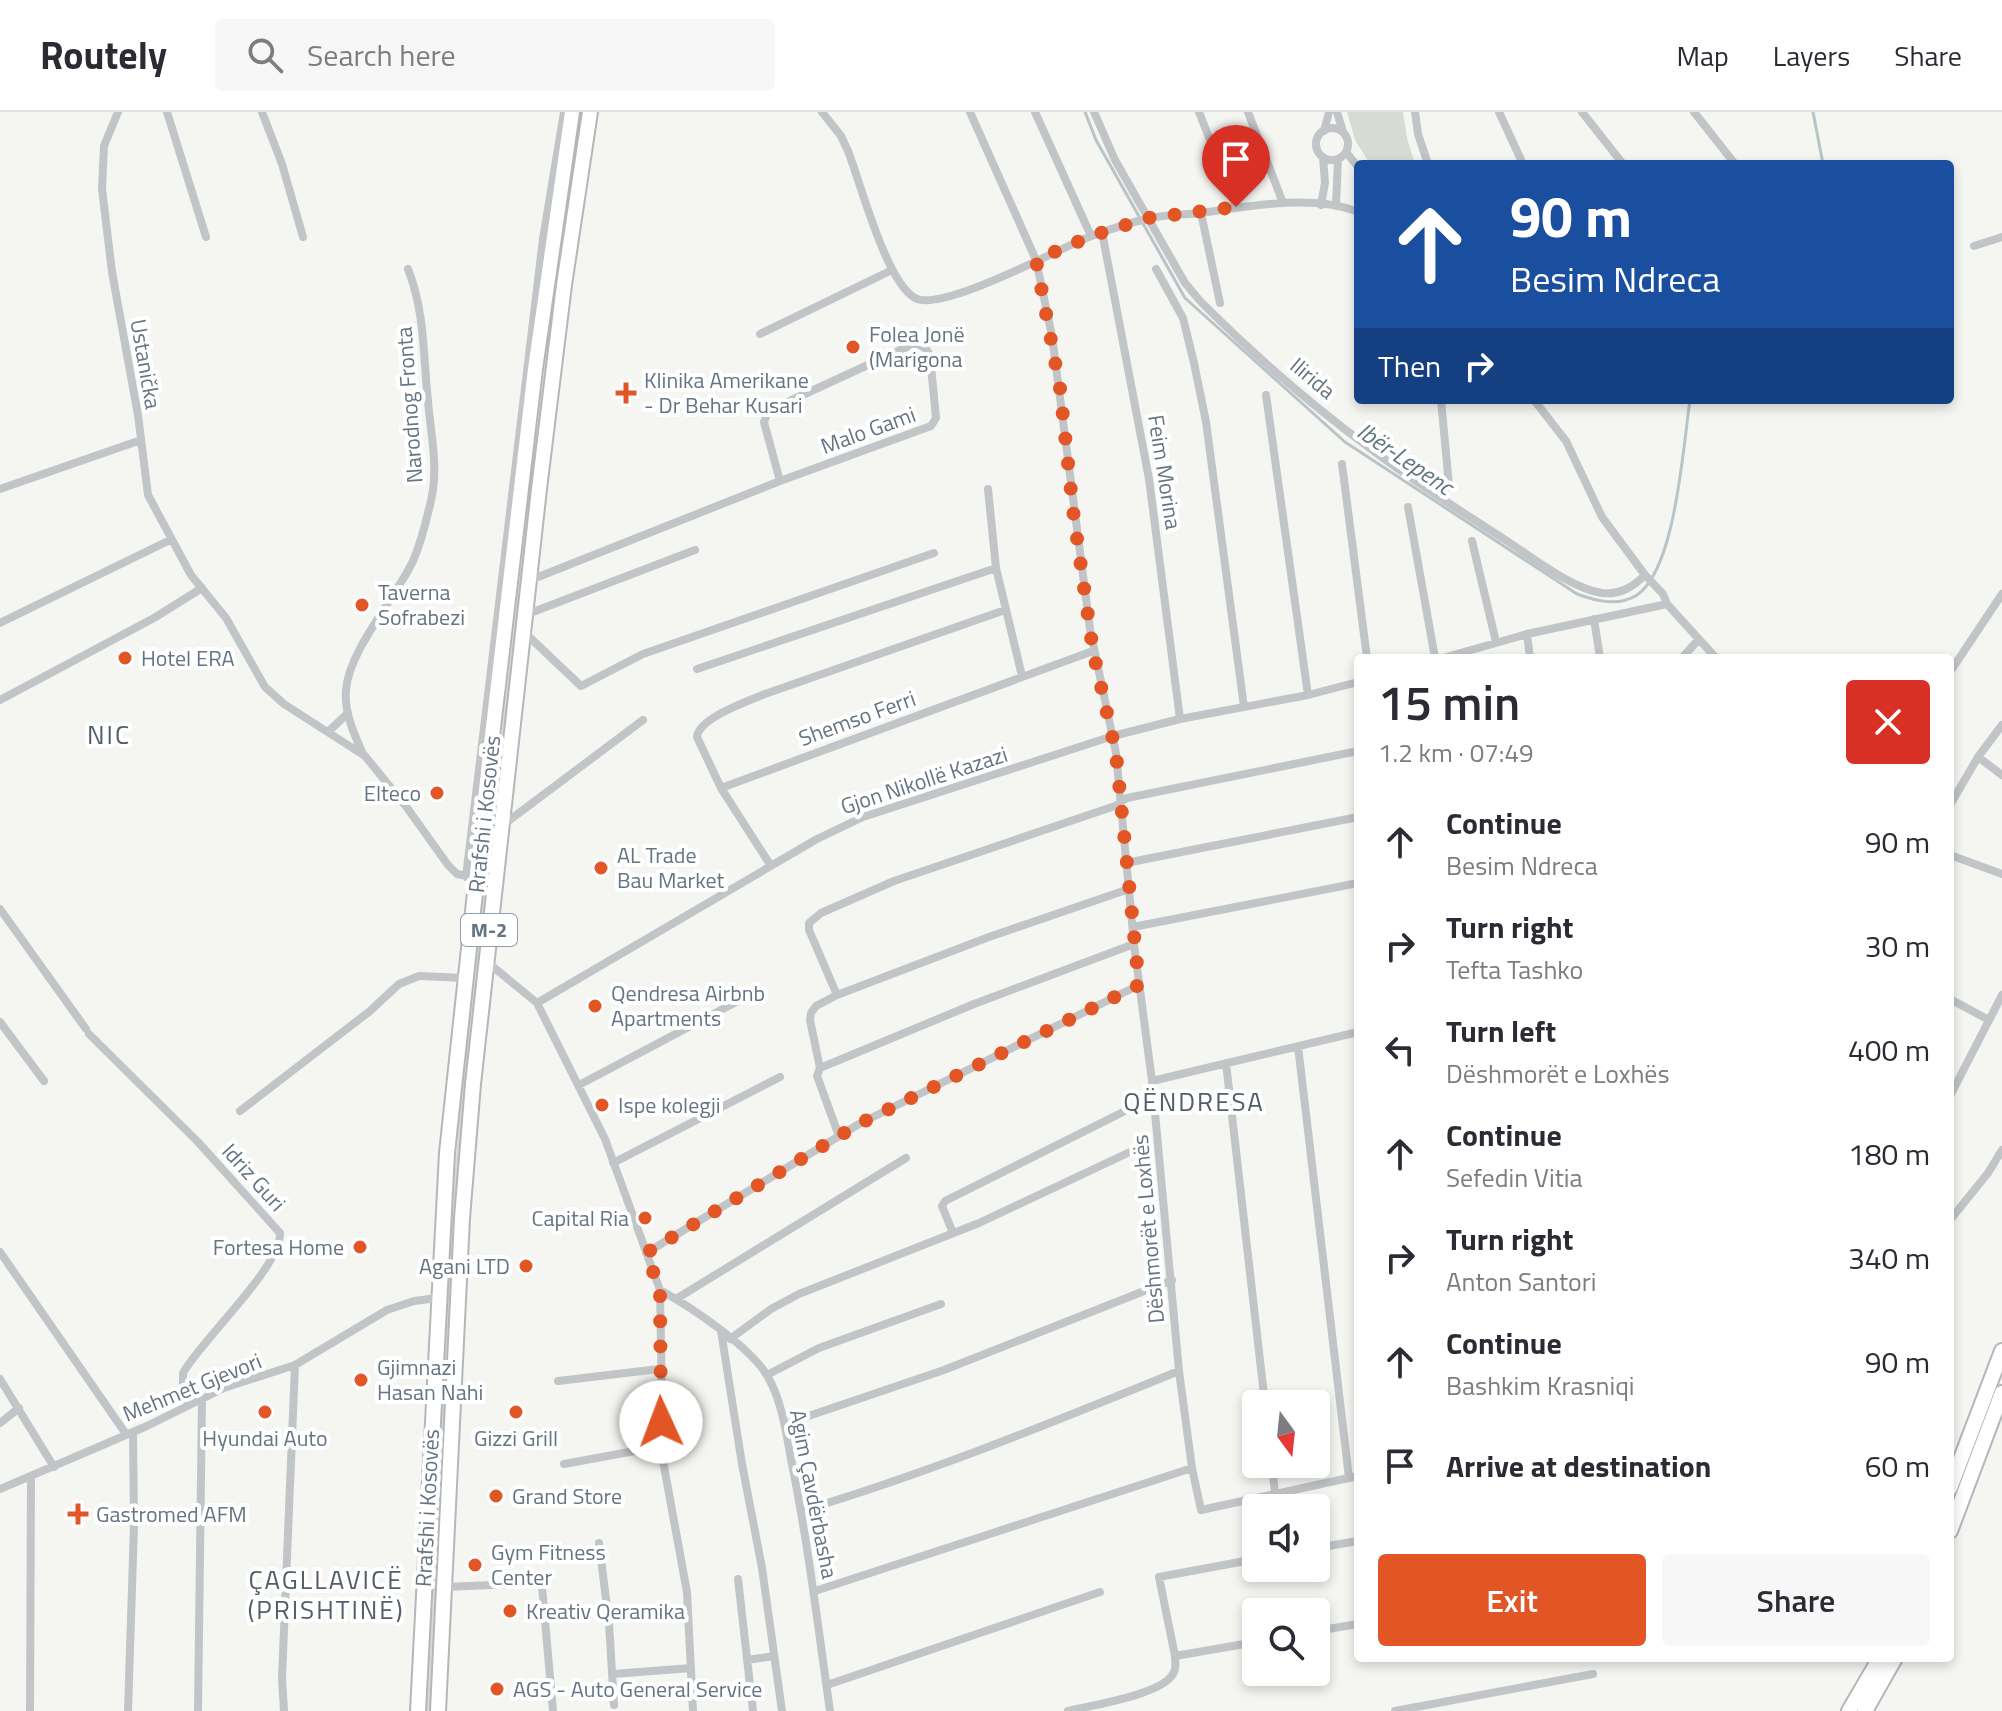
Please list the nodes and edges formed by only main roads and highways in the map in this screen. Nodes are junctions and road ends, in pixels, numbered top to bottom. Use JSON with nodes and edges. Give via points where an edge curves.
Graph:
{"nodes":[{"id":1,"x":572,"y":112,"type":"edge"},
{"id":2,"x":590,"y":112,"type":"edge"},
{"id":3,"x":2002,"y":1351,"type":"edge"},
{"id":4,"x":2002,"y":1393,"type":"edge"},
{"id":5,"x":1954,"y":1477,"type":"edge"},
{"id":6,"x":1954,"y":1520,"type":"edge"},
{"id":7,"x":1878,"y":1662,"type":"edge"},
{"id":8,"x":1893,"y":1662,"type":"edge"},
{"id":9,"x":418,"y":1711,"type":"edge"},
{"id":10,"x":438,"y":1711,"type":"edge"},
{"id":11,"x":1849,"y":1711,"type":"edge"},
{"id":12,"x":1865,"y":1711,"type":"edge"}],
"edges":[{"from":1,"to":9,"type":"highway","name":"Rrafshi i Kosovës","number":"M-2","via":[[472,878],[445,1175]]},
{"from":2,"to":10,"type":"highway","name":"Rrafshi i Kosovës","number":"M-2","via":[[564,285],[485,961],[462,1218]]},
{"from":3,"to":5,"type":"highway"},
{"from":4,"to":6,"type":"highway"},
{"from":7,"to":11,"type":"highway"},
{"from":8,"to":12,"type":"highway"}]}
